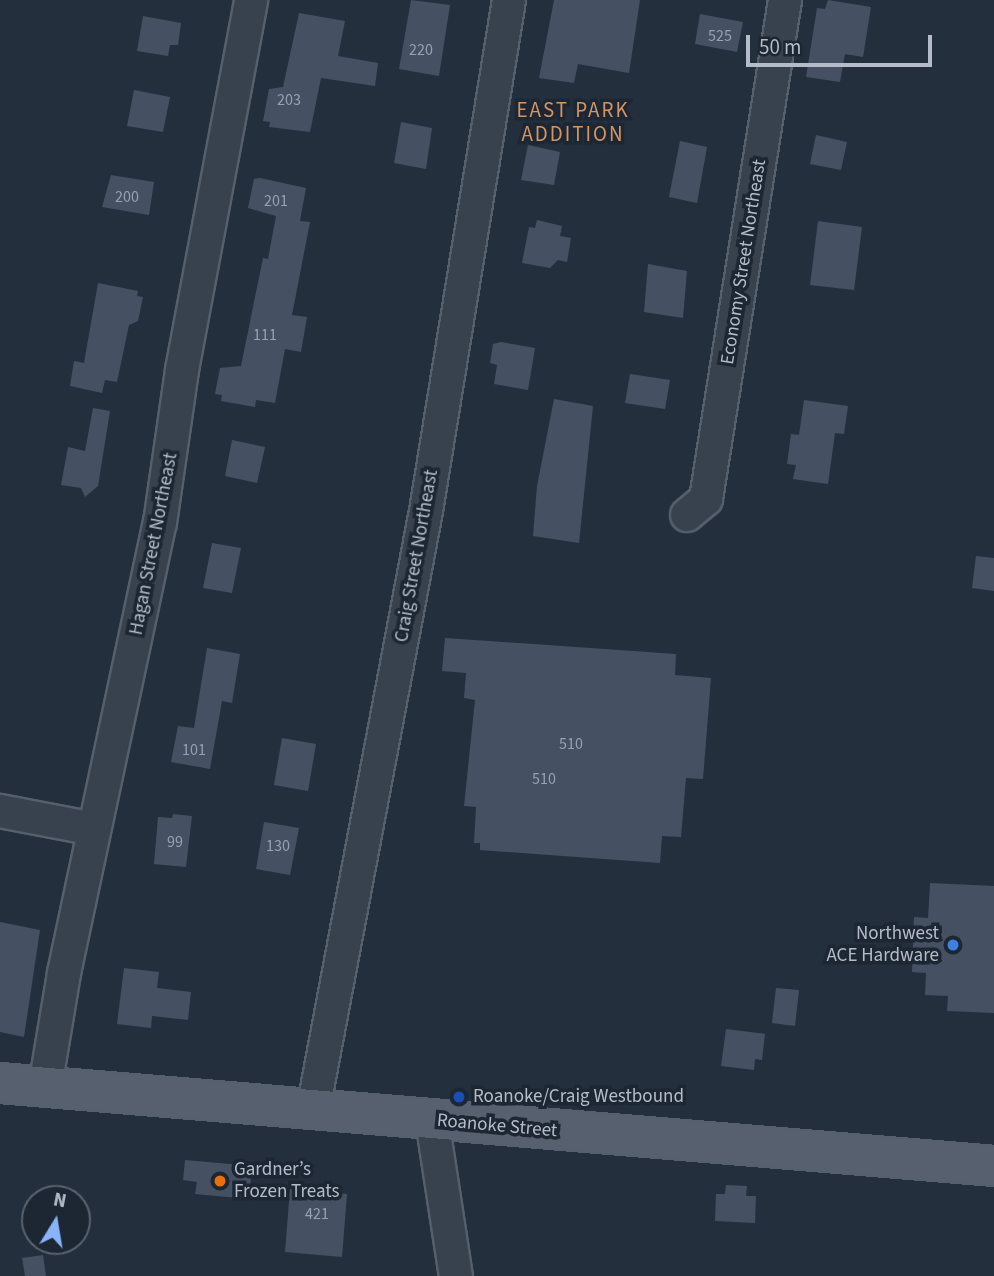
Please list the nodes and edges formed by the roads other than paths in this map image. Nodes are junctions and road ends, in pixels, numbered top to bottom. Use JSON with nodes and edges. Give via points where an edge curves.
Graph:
{"nodes":[{"id":1,"x":251,"y":0,"type":"edge"},
{"id":2,"x":509,"y":0,"type":"edge"},
{"id":3,"x":785,"y":0,"type":"edge"},
{"id":4,"x":687,"y":515,"type":"dead end"},
{"id":5,"x":0,"y":811,"type":"edge"},
{"id":6,"x":94,"y":829,"type":"junction"},
{"id":7,"x":0,"y":1083,"type":"edge"},
{"id":8,"x":46,"y":1087,"type":"junction"},
{"id":9,"x":313,"y":1110,"type":"junction"},
{"id":10,"x":432,"y":1120,"type":"junction"},
{"id":11,"x":994,"y":1166,"type":"edge"},
{"id":12,"x":456,"y":1276,"type":"edge"}],
"edges":[{"from":1,"to":6,"type":"street","name":"Hagan Street Northeast","via":[[182,370],[160,523]]},
{"from":2,"to":9,"type":"street","name":"Craig Street Northeast","via":[[426,511]]},
{"from":3,"to":4,"type":"street","name":"Economy Street Northeast","via":[[706,499]]},
{"from":5,"to":6,"type":"street"},
{"from":6,"to":8,"type":"street","name":"Hagan Street Northeast"},
{"from":7,"to":8,"type":"main road","name":"Roanoke Street"},
{"from":8,"to":9,"type":"main road","name":"Roanoke Street"},
{"from":9,"to":10,"type":"main road","name":"Roanoke Street"},
{"from":10,"to":11,"type":"main road","name":"Roanoke Street"},
{"from":10,"to":12,"type":"street"}]}
